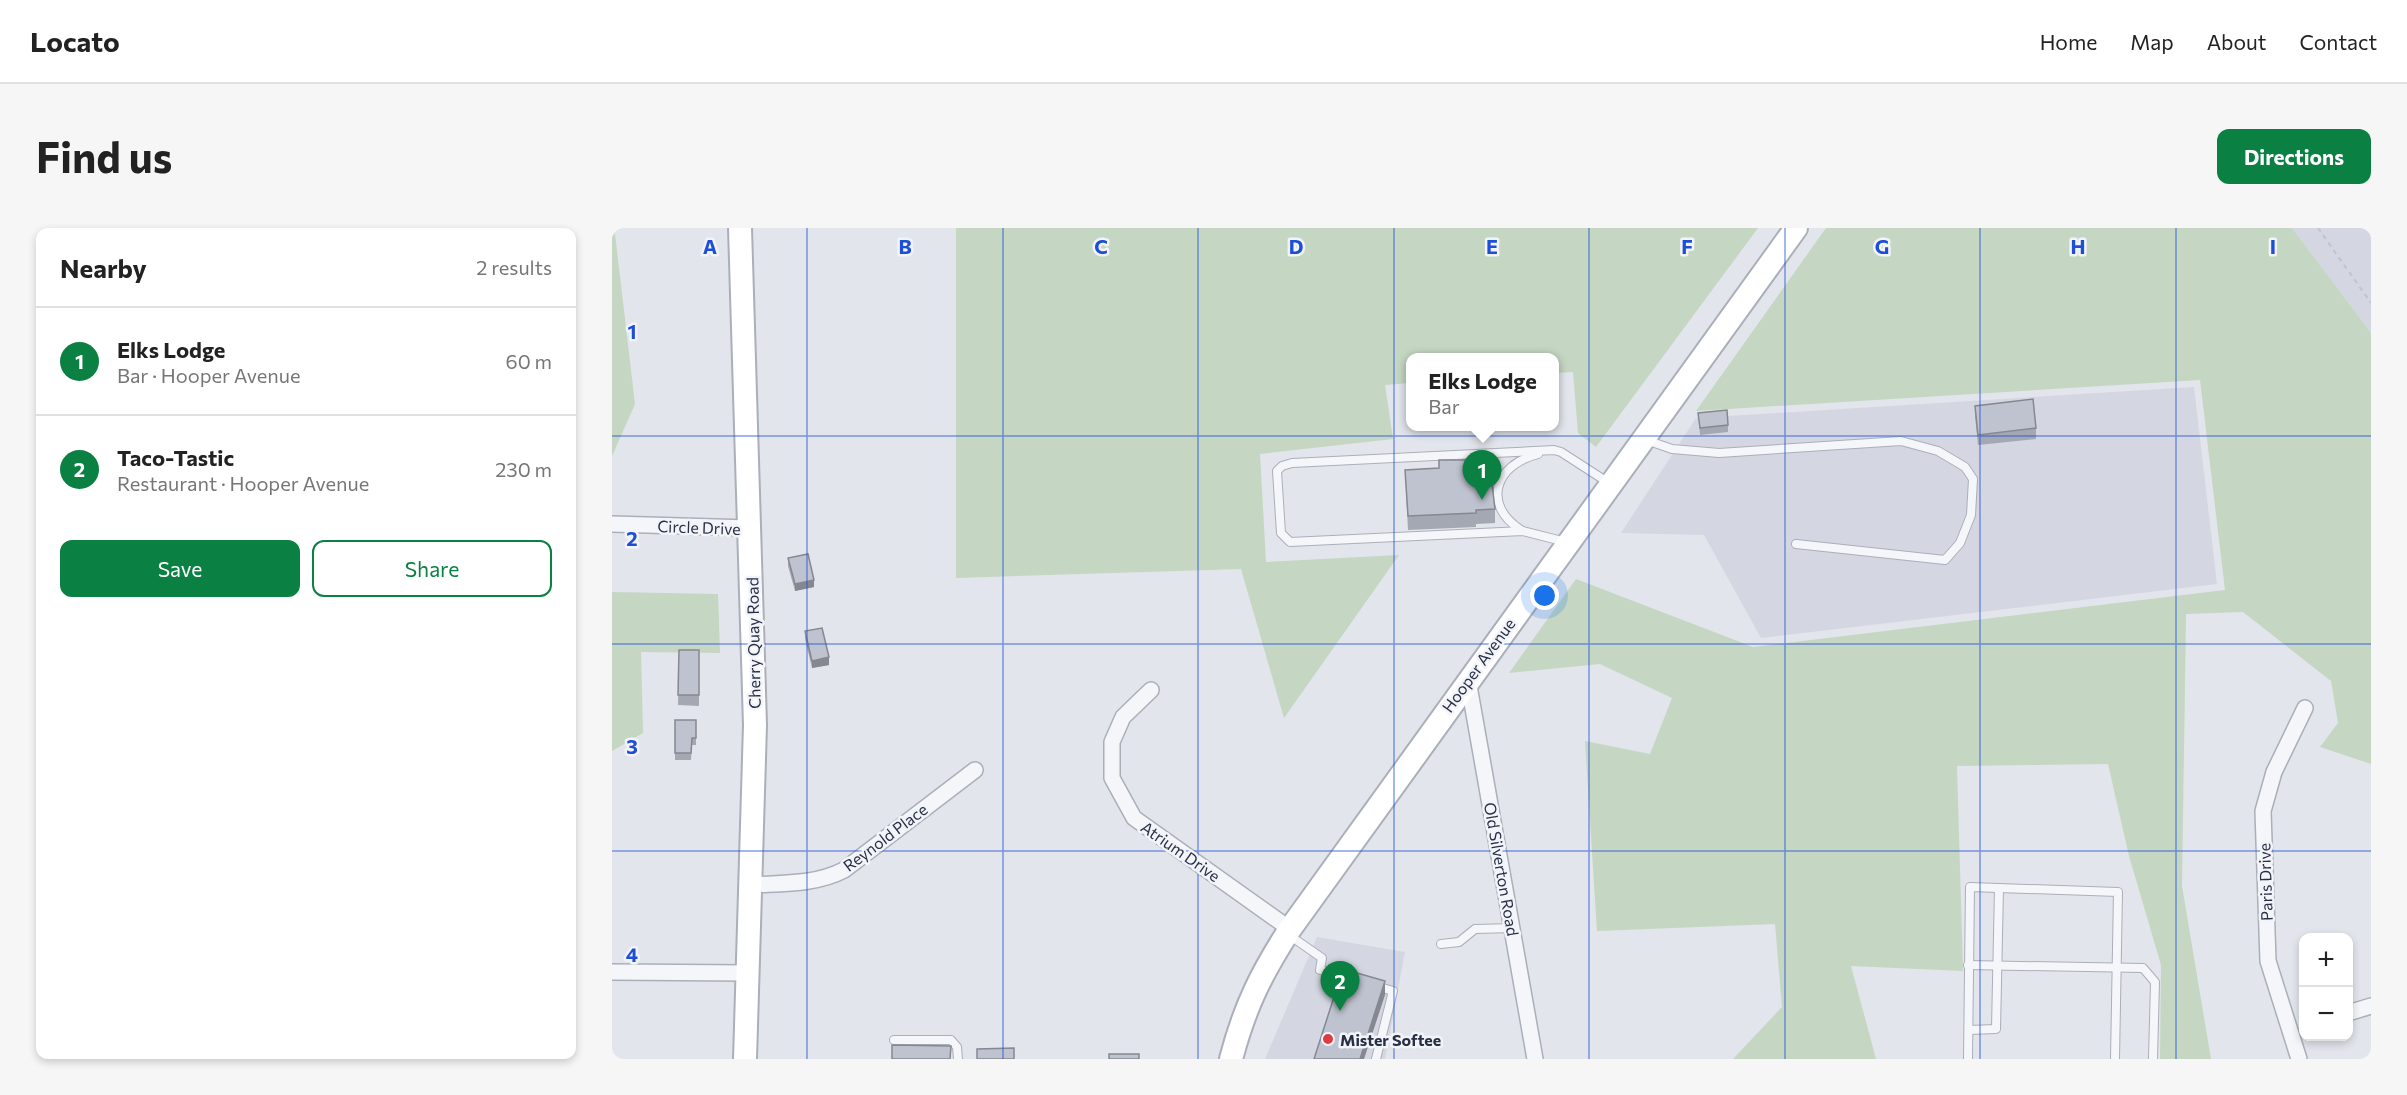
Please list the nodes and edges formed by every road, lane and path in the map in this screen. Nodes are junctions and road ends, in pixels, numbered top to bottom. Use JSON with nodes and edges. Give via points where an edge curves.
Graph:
{"nodes":[{"id":1,"x":740,"y":228,"type":"edge"},
{"id":2,"x":1796,"y":228,"type":"edge"},
{"id":3,"x":2318,"y":228,"type":"edge"},
{"id":4,"x":2371,"y":303,"type":"edge"},
{"id":5,"x":1641,"y":439,"type":"junction"},
{"id":6,"x":1554,"y":450,"type":"junction"},
{"id":7,"x":1610,"y":483,"type":"junction"},
{"id":8,"x":612,"y":524,"type":"edge"},
{"id":9,"x":750,"y":528,"type":"junction"},
{"id":10,"x":1523,"y":531,"type":"junction"},
{"id":11,"x":1567,"y":542,"type":"junction"},
{"id":12,"x":1796,"y":544,"type":"dead end"},
{"id":13,"x":1468,"y":680,"type":"junction"},
{"id":14,"x":1151,"y":690,"type":"dead end"},
{"id":15,"x":2304,"y":708,"type":"dead end"},
{"id":16,"x":975,"y":770,"type":"dead end"},
{"id":17,"x":750,"y":885,"type":"junction"},
{"id":18,"x":1999,"y":888,"type":"junction"},
{"id":19,"x":1513,"y":928,"type":"junction"},
{"id":20,"x":1288,"y":931,"type":"junction"},
{"id":21,"x":1441,"y":944,"type":"dead end"},
{"id":22,"x":1968,"y":964,"type":"junction"},
{"id":23,"x":1998,"y":964,"type":"junction"},
{"id":24,"x":2116,"y":967,"type":"junction"},
{"id":25,"x":612,"y":972,"type":"edge"},
{"id":26,"x":747,"y":973,"type":"junction"},
{"id":27,"x":2371,"y":1006,"type":"edge"},
{"id":28,"x":2353,"y":1012,"type":"edge"},
{"id":29,"x":2298,"y":1028,"type":"edge"},
{"id":30,"x":1969,"y":1030,"type":"junction"},
{"id":31,"x":894,"y":1040,"type":"dead end"},
{"id":32,"x":745,"y":1059,"type":"edge"},
{"id":33,"x":958,"y":1059,"type":"edge"},
{"id":34,"x":1231,"y":1059,"type":"edge"},
{"id":35,"x":1376,"y":1059,"type":"edge"},
{"id":36,"x":1535,"y":1059,"type":"edge"},
{"id":37,"x":1968,"y":1059,"type":"edge"},
{"id":38,"x":2115,"y":1059,"type":"edge"},
{"id":39,"x":2152,"y":1059,"type":"edge"},
{"id":40,"x":2299,"y":1059,"type":"edge"}],
"edges":[{"from":1,"to":9,"type":"main road","name":"Cherry Quay Road"},
{"from":2,"to":5,"type":"main road","name":"Hooper Avenue"},
{"from":3,"to":4,"type":"path"},
{"from":5,"to":7,"type":"main road","name":"Hooper Avenue"},
{"from":5,"to":12,"type":"lane","via":[[1672,449],[1719,453],[1901,441],[1938,451],[1965,467],[1973,479],[1971,515],[1960,543],[1945,560]]},
{"from":6,"to":7,"type":"lane"},
{"from":6,"to":10,"type":"lane","via":[[1514,464],[1498,487],[1499,509]]},
{"from":6,"to":10,"type":"lane","via":[[1292,463],[1277,471],[1281,533],[1290,542]]},
{"from":7,"to":11,"type":"main road","name":"Hooper Avenue"},
{"from":8,"to":9,"type":"street","name":"Circle Drive"},
{"from":9,"to":17,"type":"main road","name":"Cherry Quay Road","via":[[754,725]]},
{"from":10,"to":11,"type":"lane"},
{"from":11,"to":13,"type":"main road","name":"Hooper Avenue"},
{"from":13,"to":19,"type":"street","name":"Old Silverton Road"},
{"from":13,"to":20,"type":"main road","name":"Hooper Avenue"},
{"from":14,"to":20,"type":"street","name":"Atrium Drive","via":[[1123,717],[1112,742],[1112,778],[1134,818]]},
{"from":15,"to":29,"type":"street","name":"Paris Drive","via":[[2274,772],[2263,811],[2268,961]]},
{"from":16,"to":17,"type":"street","name":"Reynold Place","via":[[829,878]]},
{"from":17,"to":26,"type":"main road","name":"Cherry Quay Road"},
{"from":18,"to":22,"type":"lane","via":[[1970,887]]},
{"from":18,"to":23,"type":"lane"},
{"from":18,"to":24,"type":"lane","via":[[2118,892]]},
{"from":19,"to":21,"type":"lane","via":[[1474,929],[1459,942]]},
{"from":19,"to":36,"type":"street","name":"Old Silverton Road"},
{"from":20,"to":34,"type":"main road","name":"Hooper Avenue","via":[[1264,968],[1244,1012]]},
{"from":20,"to":35,"type":"lane","via":[[1322,958],[1320,970],[1393,991]]},
{"from":22,"to":23,"type":"lane"},
{"from":22,"to":30,"type":"lane"},
{"from":23,"to":24,"type":"lane"},
{"from":23,"to":30,"type":"lane","via":[[1996,1029]]},
{"from":24,"to":38,"type":"lane"},
{"from":24,"to":39,"type":"lane","via":[[2143,968],[2155,982]]},
{"from":25,"to":26,"type":"street"},
{"from":26,"to":32,"type":"main road","name":"Cherry Quay Road"},
{"from":27,"to":28,"type":"street"},
{"from":29,"to":40,"type":"street","name":"Paris Drive"},
{"from":30,"to":37,"type":"lane"},
{"from":31,"to":33,"type":"lane","via":[[951,1040],[957,1047]]}]}
